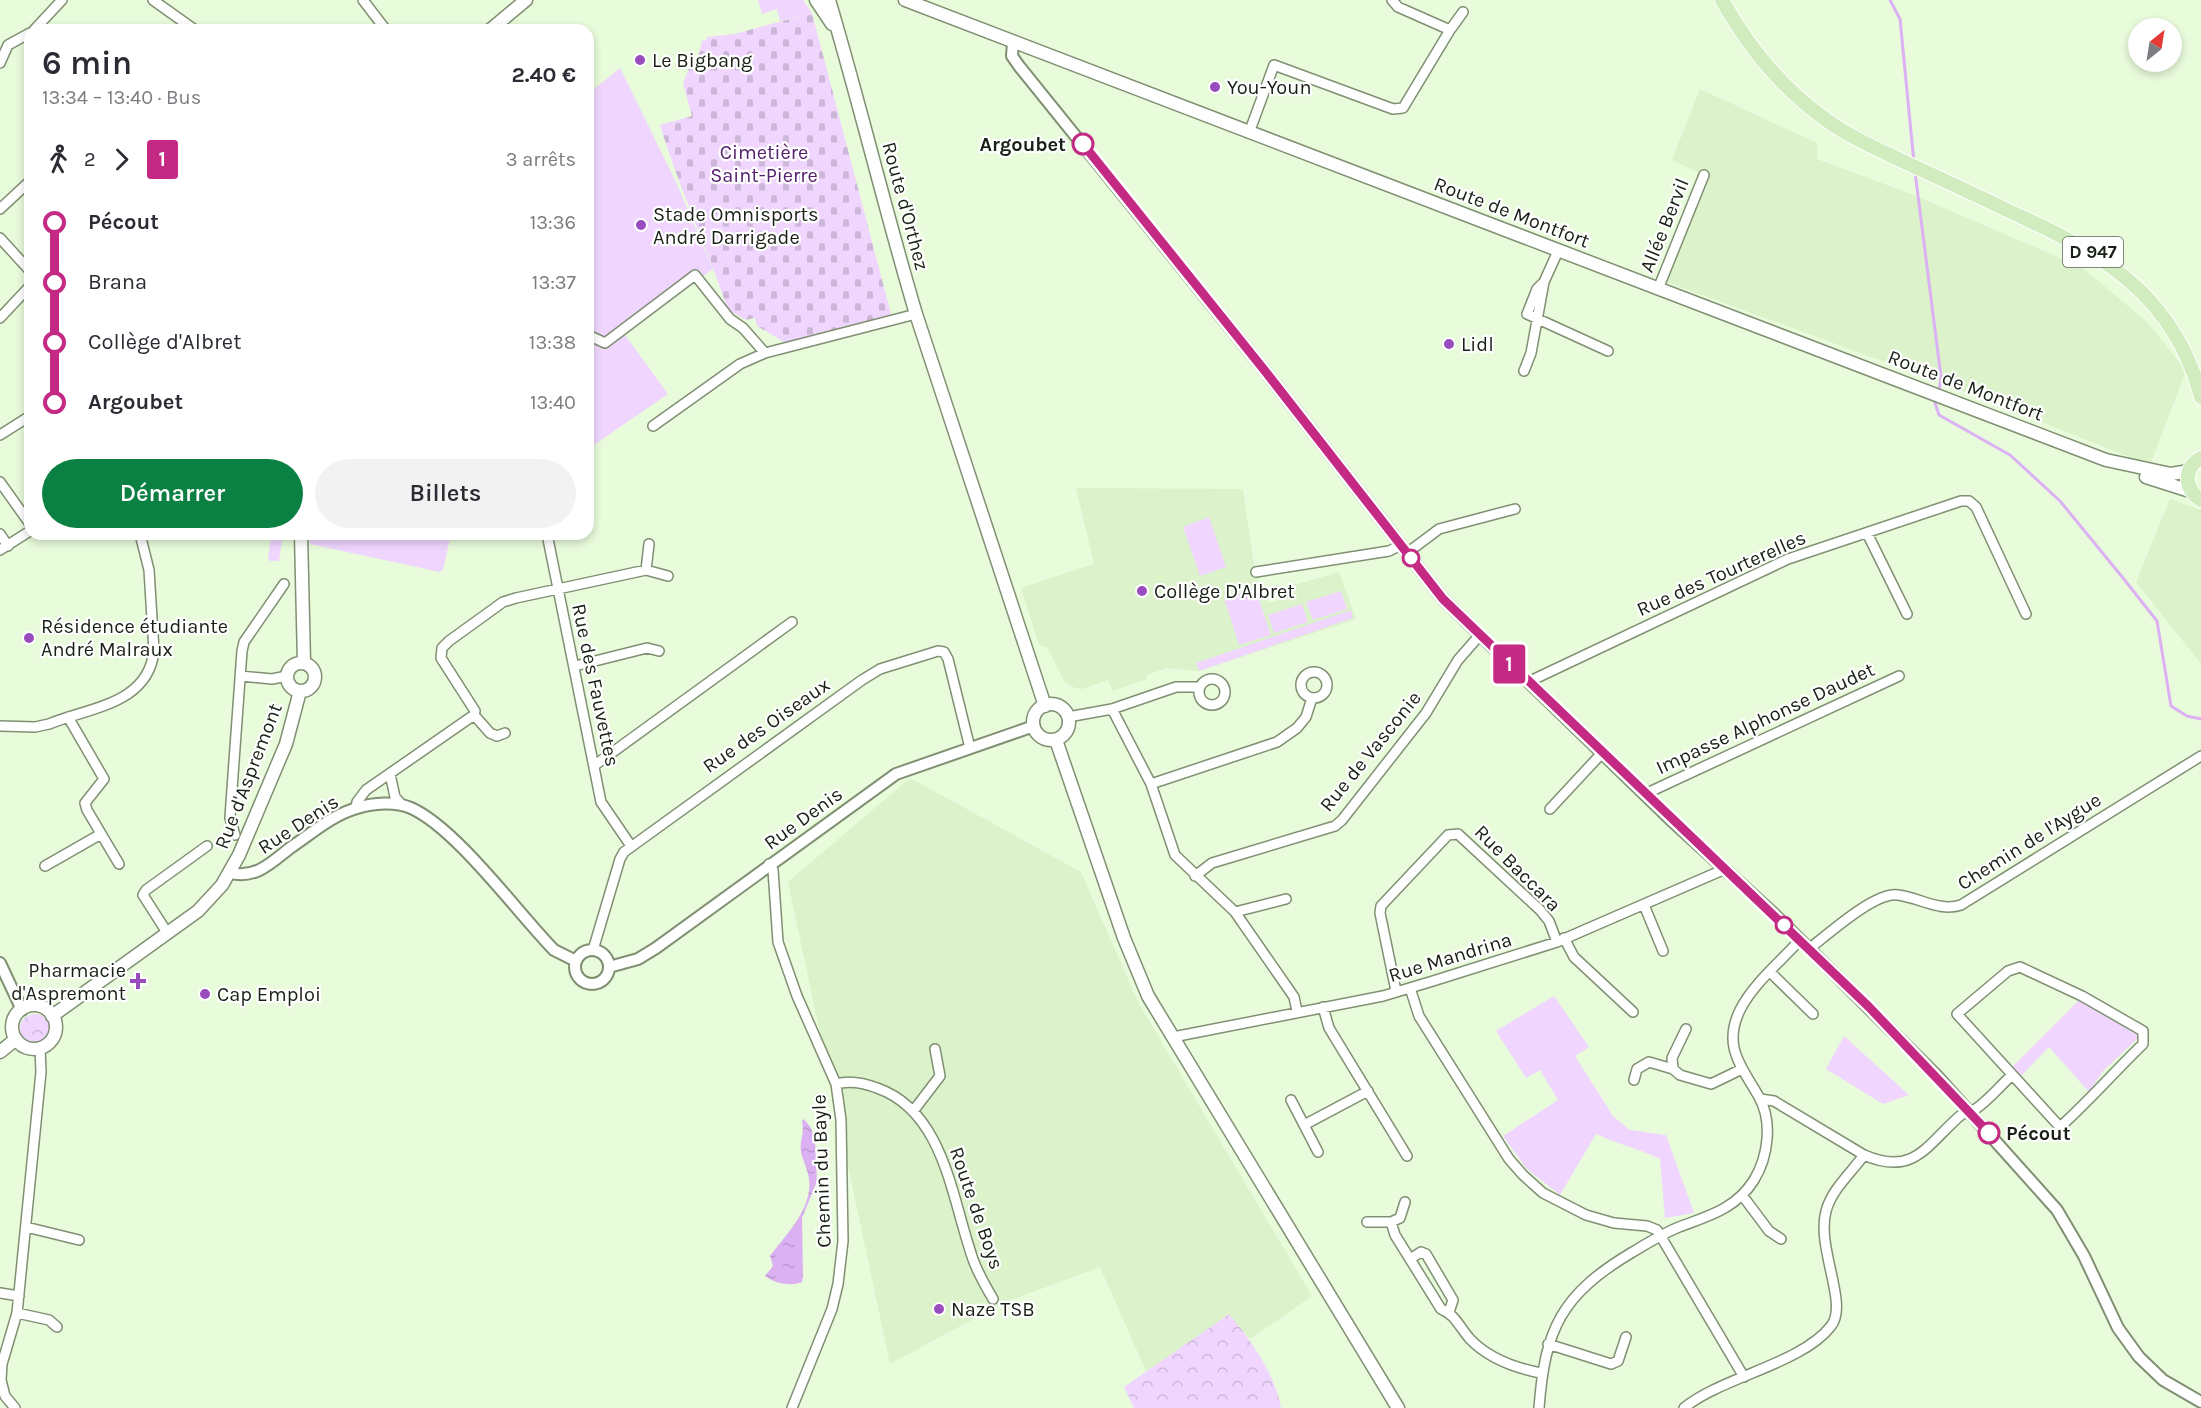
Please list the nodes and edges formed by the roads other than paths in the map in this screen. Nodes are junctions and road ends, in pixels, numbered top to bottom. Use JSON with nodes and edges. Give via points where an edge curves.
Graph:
{"nodes":[{"id":1,"x":62,"y":0,"type":"edge"},
{"id":2,"x":153,"y":0,"type":"edge"},
{"id":3,"x":363,"y":0,"type":"edge"},
{"id":4,"x":526,"y":0,"type":"edge"},
{"id":5,"x":816,"y":0,"type":"edge"},
{"id":6,"x":829,"y":0,"type":"edge"},
{"id":7,"x":905,"y":0,"type":"edge"},
{"id":8,"x":1392,"y":0,"type":"edge"},
{"id":9,"x":1722,"y":0,"type":"edge"},
{"id":10,"x":1463,"y":12,"type":"dead end"},
{"id":11,"x":40,"y":24,"type":"edge"},
{"id":12,"x":186,"y":24,"type":"edge"},
{"id":13,"x":381,"y":24,"type":"edge"},
{"id":14,"x":497,"y":24,"type":"edge"},
{"id":15,"x":1450,"y":30,"type":"junction"},
{"id":16,"x":839,"y":35,"type":"junction"},
{"id":17,"x":24,"y":36,"type":"edge"},
{"id":18,"x":1013,"y":42,"type":"junction"},
{"id":19,"x":0,"y":63,"type":"edge"},
{"id":20,"x":1249,"y":133,"type":"junction"},
{"id":21,"x":1704,"y":174,"type":"dead end"},
{"id":22,"x":24,"y":187,"type":"edge"},
{"id":23,"x":0,"y":209,"type":"edge"},
{"id":24,"x":0,"y":238,"type":"edge"},
{"id":25,"x":1558,"y":251,"type":"junction"},
{"id":26,"x":24,"y":264,"type":"edge"},
{"id":27,"x":1658,"y":288,"type":"junction"},
{"id":28,"x":24,"y":292,"type":"edge"},
{"id":29,"x":916,"y":314,"type":"junction"},
{"id":30,"x":0,"y":318,"type":"edge"},
{"id":31,"x":1536,"y":319,"type":"junction"},
{"id":32,"x":594,"y":338,"type":"edge"},
{"id":33,"x":1608,"y":351,"type":"dead end"},
{"id":34,"x":765,"y":353,"type":"junction"},
{"id":35,"x":1524,"y":371,"type":"dead end"},
{"id":36,"x":2201,"y":397,"type":"edge"},
{"id":37,"x":24,"y":420,"type":"edge"},
{"id":38,"x":653,"y":426,"type":"dead end"},
{"id":39,"x":0,"y":435,"type":"edge"},
{"id":40,"x":2200,"y":456,"type":"edge"},
{"id":41,"x":2106,"y":460,"type":"junction"},
{"id":42,"x":2189,"y":471,"type":"junction"},
{"id":43,"x":0,"y":482,"type":"edge"},
{"id":44,"x":2196,"y":495,"type":"edge"},
{"id":45,"x":1515,"y":509,"type":"dead end"},
{"id":46,"x":24,"y":516,"type":"edge"},
{"id":47,"x":1867,"y":533,"type":"junction"},
{"id":48,"x":0,"y":534,"type":"edge"},
{"id":49,"x":24,"y":535,"type":"edge"},
{"id":50,"x":141,"y":540,"type":"edge"},
{"id":51,"x":301,"y":540,"type":"edge"},
{"id":52,"x":548,"y":540,"type":"edge"},
{"id":53,"x":649,"y":544,"type":"dead end"},
{"id":54,"x":4,"y":548,"type":"edge"},
{"id":55,"x":1404,"y":549,"type":"junction"},
{"id":56,"x":646,"y":570,"type":"junction"},
{"id":57,"x":1256,"y":572,"type":"dead end"},
{"id":58,"x":668,"y":576,"type":"dead end"},
{"id":59,"x":284,"y":584,"type":"dead end"},
{"id":60,"x":558,"y":589,"type":"junction"},
{"id":61,"x":1907,"y":614,"type":"dead end"},
{"id":62,"x":2026,"y":614,"type":"dead end"},
{"id":63,"x":792,"y":622,"type":"dead end"},
{"id":64,"x":1479,"y":636,"type":"junction"},
{"id":65,"x":659,"y":651,"type":"dead end"},
{"id":66,"x":304,"y":663,"type":"junction"},
{"id":67,"x":575,"y":666,"type":"junction"},
{"id":68,"x":240,"y":676,"type":"junction"},
{"id":69,"x":287,"y":676,"type":"junction"},
{"id":70,"x":1899,"y":676,"type":"dead end"},
{"id":71,"x":1528,"y":682,"type":"junction"},
{"id":72,"x":1200,"y":687,"type":"dead end"},
{"id":73,"x":300,"y":691,"type":"junction"},
{"id":74,"x":1312,"y":698,"type":"dead end"},
{"id":75,"x":1045,"y":706,"type":"junction"},
{"id":76,"x":1112,"y":709,"type":"junction"},
{"id":77,"x":474,"y":715,"type":"junction"},
{"id":78,"x":68,"y":717,"type":"junction"},
{"id":79,"x":1068,"y":717,"type":"junction"},
{"id":80,"x":0,"y":726,"type":"edge"},
{"id":81,"x":1034,"y":726,"type":"junction"},
{"id":82,"x":505,"y":733,"type":"dead end"},
{"id":83,"x":1056,"y":740,"type":"junction"},
{"id":84,"x":970,"y":748,"type":"junction"},
{"id":85,"x":1602,"y":753,"type":"junction"},
{"id":86,"x":2201,"y":756,"type":"edge"},
{"id":87,"x":595,"y":765,"type":"junction"},
{"id":88,"x":390,"y":774,"type":"junction"},
{"id":89,"x":1151,"y":784,"type":"junction"},
{"id":90,"x":1645,"y":794,"type":"junction"},
{"id":91,"x":402,"y":806,"type":"junction"},
{"id":92,"x":356,"y":808,"type":"junction"},
{"id":93,"x":1550,"y":809,"type":"dead end"},
{"id":94,"x":101,"y":834,"type":"junction"},
{"id":95,"x":235,"y":835,"type":"dead end"},
{"id":96,"x":207,"y":846,"type":"dead end"},
{"id":97,"x":631,"y":846,"type":"junction"},
{"id":98,"x":119,"y":864,"type":"dead end"},
{"id":99,"x":769,"y":864,"type":"junction"},
{"id":100,"x":45,"y":866,"type":"dead end"},
{"id":101,"x":1725,"y":869,"type":"junction"},
{"id":102,"x":230,"y":873,"type":"junction"},
{"id":103,"x":1195,"y":876,"type":"junction"},
{"id":104,"x":1286,"y":899,"type":"dead end"},
{"id":105,"x":1644,"y":905,"type":"junction"},
{"id":106,"x":1235,"y":912,"type":"junction"},
{"id":107,"x":168,"y":934,"type":"junction"},
{"id":108,"x":1561,"y":940,"type":"junction"},
{"id":109,"x":1799,"y":941,"type":"junction"},
{"id":110,"x":1809,"y":949,"type":"junction"},
{"id":111,"x":593,"y":950,"type":"junction"},
{"id":112,"x":1663,"y":951,"type":"dead end"},
{"id":113,"x":576,"y":962,"type":"junction"},
{"id":114,"x":0,"y":963,"type":"edge"},
{"id":115,"x":609,"y":967,"type":"junction"},
{"id":116,"x":1770,"y":972,"type":"junction"},
{"id":117,"x":1410,"y":988,"type":"junction"},
{"id":118,"x":1396,"y":991,"type":"junction"},
{"id":119,"x":1323,"y":1007,"type":"junction"},
{"id":120,"x":21,"y":1010,"type":"junction"},
{"id":121,"x":1298,"y":1011,"type":"junction"},
{"id":122,"x":1633,"y":1012,"type":"dead end"},
{"id":123,"x":1813,"y":1014,"type":"dead end"},
{"id":124,"x":52,"y":1016,"type":"junction"},
{"id":125,"x":1686,"y":1029,"type":"dead end"},
{"id":126,"x":1173,"y":1037,"type":"junction"},
{"id":127,"x":16,"y":1040,"type":"junction"},
{"id":128,"x":40,"y":1048,"type":"junction"},
{"id":129,"x":935,"y":1049,"type":"dead end"},
{"id":130,"x":0,"y":1052,"type":"edge"},
{"id":131,"x":1673,"y":1069,"type":"junction"},
{"id":132,"x":1740,"y":1070,"type":"junction"},
{"id":133,"x":2012,"y":1075,"type":"junction"},
{"id":134,"x":1634,"y":1080,"type":"dead end"},
{"id":135,"x":836,"y":1084,"type":"junction"},
{"id":136,"x":1368,"y":1091,"type":"junction"},
{"id":137,"x":1760,"y":1099,"type":"junction"},
{"id":138,"x":1291,"y":1100,"type":"dead end"},
{"id":139,"x":915,"y":1110,"type":"junction"},
{"id":140,"x":1969,"y":1111,"type":"junction"},
{"id":141,"x":1304,"y":1125,"type":"junction"},
{"id":142,"x":1318,"y":1152,"type":"dead end"},
{"id":143,"x":1864,"y":1155,"type":"junction"},
{"id":144,"x":1407,"y":1156,"type":"dead end"},
{"id":145,"x":1742,"y":1195,"type":"junction"},
{"id":146,"x":1405,"y":1202,"type":"dead end"},
{"id":147,"x":1367,"y":1222,"type":"dead end"},
{"id":148,"x":1391,"y":1222,"type":"junction"},
{"id":149,"x":26,"y":1227,"type":"junction"},
{"id":150,"x":1661,"y":1235,"type":"junction"},
{"id":151,"x":1781,"y":1239,"type":"dead end"},
{"id":152,"x":79,"y":1240,"type":"dead end"},
{"id":153,"x":1410,"y":1259,"type":"junction"},
{"id":154,"x":0,"y":1293,"type":"edge"},
{"id":155,"x":19,"y":1296,"type":"junction"},
{"id":156,"x":993,"y":1299,"type":"dead end"},
{"id":157,"x":1449,"y":1312,"type":"junction"},
{"id":158,"x":17,"y":1313,"type":"junction"},
{"id":159,"x":57,"y":1327,"type":"dead end"},
{"id":160,"x":1626,"y":1337,"type":"dead end"},
{"id":161,"x":1548,"y":1344,"type":"junction"},
{"id":162,"x":1541,"y":1373,"type":"junction"},
{"id":163,"x":1744,"y":1377,"type":"junction"},
{"id":164,"x":2201,"y":1402,"type":"edge"},
{"id":165,"x":15,"y":1408,"type":"edge"},
{"id":166,"x":792,"y":1408,"type":"edge"},
{"id":167,"x":1398,"y":1408,"type":"edge"},
{"id":168,"x":1539,"y":1408,"type":"edge"},
{"id":169,"x":1684,"y":1408,"type":"edge"}],
"edges":[{"from":1,"to":11,"type":"street"},
{"from":2,"to":12,"type":"street"},
{"from":3,"to":13,"type":"street"},
{"from":4,"to":14,"type":"main road"},
{"from":5,"to":16,"type":"main road","name":"Route d'Orthez"},
{"from":6,"to":16,"type":"main road","name":"Route d'Orthez"},
{"from":7,"to":18,"type":"main road","name":"Route de Montfort"},
{"from":8,"to":15,"type":"street","via":[[1398,7]]},
{"from":9,"to":36,"type":"main road","number":"D 947","via":[[1758,56],[1783,84],[1840,129],[2080,245],[2115,267],[2146,296],[2174,332]]},
{"from":10,"to":15,"type":"street"},
{"from":15,"to":20,"type":"street","via":[[1403,108],[1393,109],[1274,65]]},
{"from":16,"to":29,"type":"main road","name":"Route d'Orthez"},
{"from":17,"to":19,"type":"street","via":[[8,45]]},
{"from":18,"to":20,"type":"main road","name":"Route de Montfort"},
{"from":18,"to":55,"type":"street","via":[[1012,56],[1019,66]]},
{"from":20,"to":25,"type":"main road","name":"Route de Montfort"},
{"from":21,"to":27,"type":"street","name":"Allée Bervil"},
{"from":22,"to":23,"type":"street"},
{"from":24,"to":26,"type":"street"},
{"from":25,"to":27,"type":"main road","name":"Route de Montfort"},
{"from":25,"to":31,"type":"street","via":[[1544,282]]},
{"from":27,"to":41,"type":"main road","name":"Route de Montfort"},
{"from":28,"to":30,"type":"street"},
{"from":29,"to":34,"type":"street"},
{"from":29,"to":75,"type":"main road","name":"Route d'Orthez"},
{"from":31,"to":33,"type":"street"},
{"from":31,"to":35,"type":"street"},
{"from":32,"to":34,"type":"street","via":[[604,343],[695,275],[730,319]]},
{"from":34,"to":38,"type":"street","via":[[740,364]]},
{"from":37,"to":39,"type":"street"},
{"from":40,"to":42,"type":"main road"},
{"from":41,"to":42,"type":"main road","name":"Route de Montfort","via":[[2171,474]]},
{"from":41,"to":44,"type":"main road","name":"Route de Montfort"},
{"from":42,"to":44,"type":"main road"},
{"from":43,"to":46,"type":"street"},
{"from":45,"to":55,"type":"street","via":[[1439,529]]},
{"from":47,"to":61,"type":"street"},
{"from":47,"to":62,"type":"street","name":"Rue des Tourterelles","via":[[1969,501],[1976,507]]},
{"from":47,"to":71,"type":"street","name":"Rue des Tourterelles","via":[[1788,559]]},
{"from":48,"to":54,"type":"street"},
{"from":49,"to":54,"type":"street"},
{"from":50,"to":78,"type":"street","via":[[149,570],[152,612],[154,651],[150,673],[129,695]]},
{"from":51,"to":66,"type":"main road"},
{"from":52,"to":60,"type":"street"},
{"from":53,"to":56,"type":"street"},
{"from":55,"to":57,"type":"street"},
{"from":55,"to":64,"type":"street"},
{"from":56,"to":58,"type":"street"},
{"from":56,"to":60,"type":"street"},
{"from":59,"to":68,"type":"street","via":[[244,642]]},
{"from":60,"to":67,"type":"street","name":"Rue des Fauvettes"},
{"from":60,"to":77,"type":"street","name":"Rue des Fauvettes","via":[[503,602],[442,648],[441,658],[476,711]]},
{"from":63,"to":87,"type":"street"},
{"from":64,"to":71,"type":"street"},
{"from":64,"to":103,"type":"street","name":"Rue de Vasconie","via":[[1458,660],[1426,713],[1335,826],[1212,864]]},
{"from":65,"to":67,"type":"street","via":[[647,648]]},
{"from":66,"to":69,"type":"main road","via":[[296,664]]},
{"from":66,"to":73,"type":"main road","via":[[311,666],[315,680],[312,686]]},
{"from":67,"to":87,"type":"street","name":"Rue des Fauvettes"},
{"from":68,"to":69,"type":"street"},
{"from":68,"to":95,"type":"street","via":[[230,818]]},
{"from":69,"to":73,"type":"main road","via":[[288,683]]},
{"from":70,"to":90,"type":"street","name":"Impasse Alphonse Daudet"},
{"from":71,"to":85,"type":"street"},
{"from":72,"to":76,"type":"street","via":[[1176,687]]},
{"from":73,"to":102,"type":"main road","name":"Rue d'Aspremont","via":[[286,744]]},
{"from":74,"to":89,"type":"street","via":[[1297,729],[1277,742]]},
{"from":75,"to":79,"type":"main road","via":[[1059,706]]},
{"from":75,"to":81,"type":"main road","via":[[1036,714]]},
{"from":76,"to":79,"type":"street"},
{"from":76,"to":89,"type":"street"},
{"from":77,"to":82,"type":"street","name":"Rue des Fauvettes","via":[[490,733]]},
{"from":77,"to":88,"type":"street"},
{"from":78,"to":80,"type":"street","via":[[35,727]]},
{"from":78,"to":94,"type":"street","via":[[104,779],[86,803]]},
{"from":79,"to":83,"type":"main road","via":[[1067,731]]},
{"from":81,"to":83,"type":"main road","via":[[1042,738]]},
{"from":81,"to":84,"type":"street","name":"Rue Denis"},
{"from":83,"to":126,"type":"main road","via":[[1137,973]]},
{"from":84,"to":97,"type":"street","name":"Rue des Oiseaux","via":[[948,659],[938,651],[879,669]]},
{"from":84,"to":99,"type":"street","name":"Rue Denis","via":[[896,774]]},
{"from":85,"to":90,"type":"street"},
{"from":85,"to":93,"type":"street"},
{"from":86,"to":110,"type":"street","name":"Chemin de l'Aygue","via":[[1961,905],[1950,909],[1897,894],[1882,896]]},
{"from":87,"to":97,"type":"street","name":"Rue des Fauvettes","via":[[602,802]]},
{"from":88,"to":91,"type":"street","via":[[395,797]]},
{"from":88,"to":92,"type":"street","via":[[366,790]]},
{"from":89,"to":103,"type":"street","via":[[1175,855]]},
{"from":90,"to":101,"type":"street"},
{"from":91,"to":92,"type":"street","name":"Rue Denis","via":[[376,804]]},
{"from":91,"to":113,"type":"street","name":"Rue Denis","via":[[439,826],[554,950]]},
{"from":92,"to":102,"type":"street","name":"Rue Denis","via":[[325,824],[256,873]]},
{"from":94,"to":98,"type":"street"},
{"from":94,"to":100,"type":"street"},
{"from":96,"to":107,"type":"street","via":[[143,895]]},
{"from":97,"to":111,"type":"street","name":"Rue des Oiseaux","via":[[620,859]]},
{"from":99,"to":115,"type":"street","name":"Rue Denis","via":[[656,948],[638,959]]},
{"from":99,"to":135,"type":"street","name":"Chemin du Bayle","via":[[773,870],[776,932],[782,956]]},
{"from":101,"to":105,"type":"street","name":"Rue Mandrina"},
{"from":101,"to":109,"type":"street"},
{"from":102,"to":107,"type":"main road","name":"Rue d'Aspremont","via":[[198,911]]},
{"from":103,"to":106,"type":"street"},
{"from":104,"to":106,"type":"street"},
{"from":105,"to":108,"type":"street","name":"Rue Mandrina"},
{"from":105,"to":112,"type":"street"},
{"from":106,"to":121,"type":"street","via":[[1294,997]]},
{"from":107,"to":124,"type":"main road","name":"Rue d'Aspremont"},
{"from":108,"to":117,"type":"street","name":"Rue Mandrina"},
{"from":108,"to":118,"type":"street","name":"Rue Baccara","via":[[1540,910],[1458,834],[1448,835],[1382,906],[1380,913]]},
{"from":108,"to":122,"type":"street"},
{"from":109,"to":110,"type":"street"},
{"from":109,"to":116,"type":"street"},
{"from":110,"to":140,"type":"street"},
{"from":111,"to":113,"type":"street","via":[[580,955]]},
{"from":111,"to":115,"type":"street","via":[[606,958]]},
{"from":113,"to":115,"type":"street","via":[[576,974],[586,983],[599,983]]},
{"from":114,"to":120,"type":"street"},
{"from":116,"to":123,"type":"street"},
{"from":116,"to":132,"type":"street","via":[[1741,1009],[1736,1022],[1735,1053]]},
{"from":117,"to":118,"type":"street","name":"Rue Mandrina"},
{"from":117,"to":150,"type":"street","via":[[1419,1016],[1523,1175],[1543,1192],[1586,1215],[1647,1226]]},
{"from":118,"to":119,"type":"street","name":"Rue Mandrina"},
{"from":119,"to":121,"type":"street","name":"Rue Mandrina"},
{"from":119,"to":136,"type":"street","via":[[1329,1028]]},
{"from":120,"to":124,"type":"main road","via":[[35,1006]]},
{"from":120,"to":127,"type":"main road","via":[[14,1020]]},
{"from":121,"to":126,"type":"street","name":"Rue Mandrina"},
{"from":124,"to":128,"type":"main road","via":[[55,1032],[50,1042]]},
{"from":125,"to":131,"type":"street","via":[[1672,1058]]},
{"from":126,"to":167,"type":"main road"},
{"from":127,"to":128,"type":"main road","via":[[26,1048]]},
{"from":127,"to":130,"type":"main road"},
{"from":128,"to":149,"type":"street"},
{"from":129,"to":139,"type":"street","via":[[940,1076]]},
{"from":131,"to":132,"type":"street","via":[[1704,1084]]},
{"from":131,"to":134,"type":"street","via":[[1648,1062],[1637,1069]]},
{"from":132,"to":137,"type":"street"},
{"from":133,"to":133,"type":"street","via":[[2060,1127],[2143,1044],[2143,1031],[2020,967],[2008,971],[1957,1014]]},
{"from":133,"to":140,"type":"street"},
{"from":135,"to":139,"type":"street","name":"Route de Boys","via":[[864,1083],[888,1092]]},
{"from":135,"to":166,"type":"street","name":"Chemin du Bayle","via":[[841,1120],[841,1267],[832,1309]]},
{"from":136,"to":141,"type":"street"},
{"from":136,"to":144,"type":"street"},
{"from":137,"to":143,"type":"street","via":[[1774,1101]]},
{"from":137,"to":145,"type":"street","via":[[1765,1113],[1766,1148],[1754,1179]]},
{"from":138,"to":141,"type":"street"},
{"from":139,"to":156,"type":"street","name":"Route de Boys","via":[[938,1149],[975,1265]]},
{"from":140,"to":143,"type":"street","via":[[1927,1150],[1910,1160],[1896,1164]]},
{"from":140,"to":164,"type":"street","via":[[2057,1210],[2118,1328],[2139,1357],[2163,1380]]},
{"from":141,"to":142,"type":"street"},
{"from":143,"to":163,"type":"street","via":[[1830,1198],[1825,1212],[1822,1234],[1839,1308],[1837,1318],[1817,1339]]},
{"from":145,"to":150,"type":"street","via":[[1724,1209]]},
{"from":145,"to":151,"type":"street","via":[[1769,1231]]},
{"from":146,"to":148,"type":"street","via":[[1400,1218]]},
{"from":147,"to":148,"type":"street"},
{"from":148,"to":153,"type":"street"},
{"from":149,"to":152,"type":"street"},
{"from":149,"to":155,"type":"street"},
{"from":150,"to":161,"type":"street","via":[[1585,1284],[1569,1303]]},
{"from":150,"to":163,"type":"street"},
{"from":153,"to":157,"type":"street","via":[[1441,1309]]},
{"from":153,"to":157,"type":"street","via":[[1422,1252],[1426,1254],[1453,1300]]},
{"from":154,"to":155,"type":"street"},
{"from":155,"to":158,"type":"street"},
{"from":157,"to":162,"type":"street","via":[[1484,1350],[1503,1362]]},
{"from":158,"to":159,"type":"street","via":[[49,1320]]},
{"from":158,"to":165,"type":"street","via":[[2,1364],[5,1396]]},
{"from":160,"to":161,"type":"street","via":[[1618,1361],[1611,1364]]},
{"from":161,"to":162,"type":"street"},
{"from":162,"to":168,"type":"street"},
{"from":163,"to":169,"type":"street"}]}
